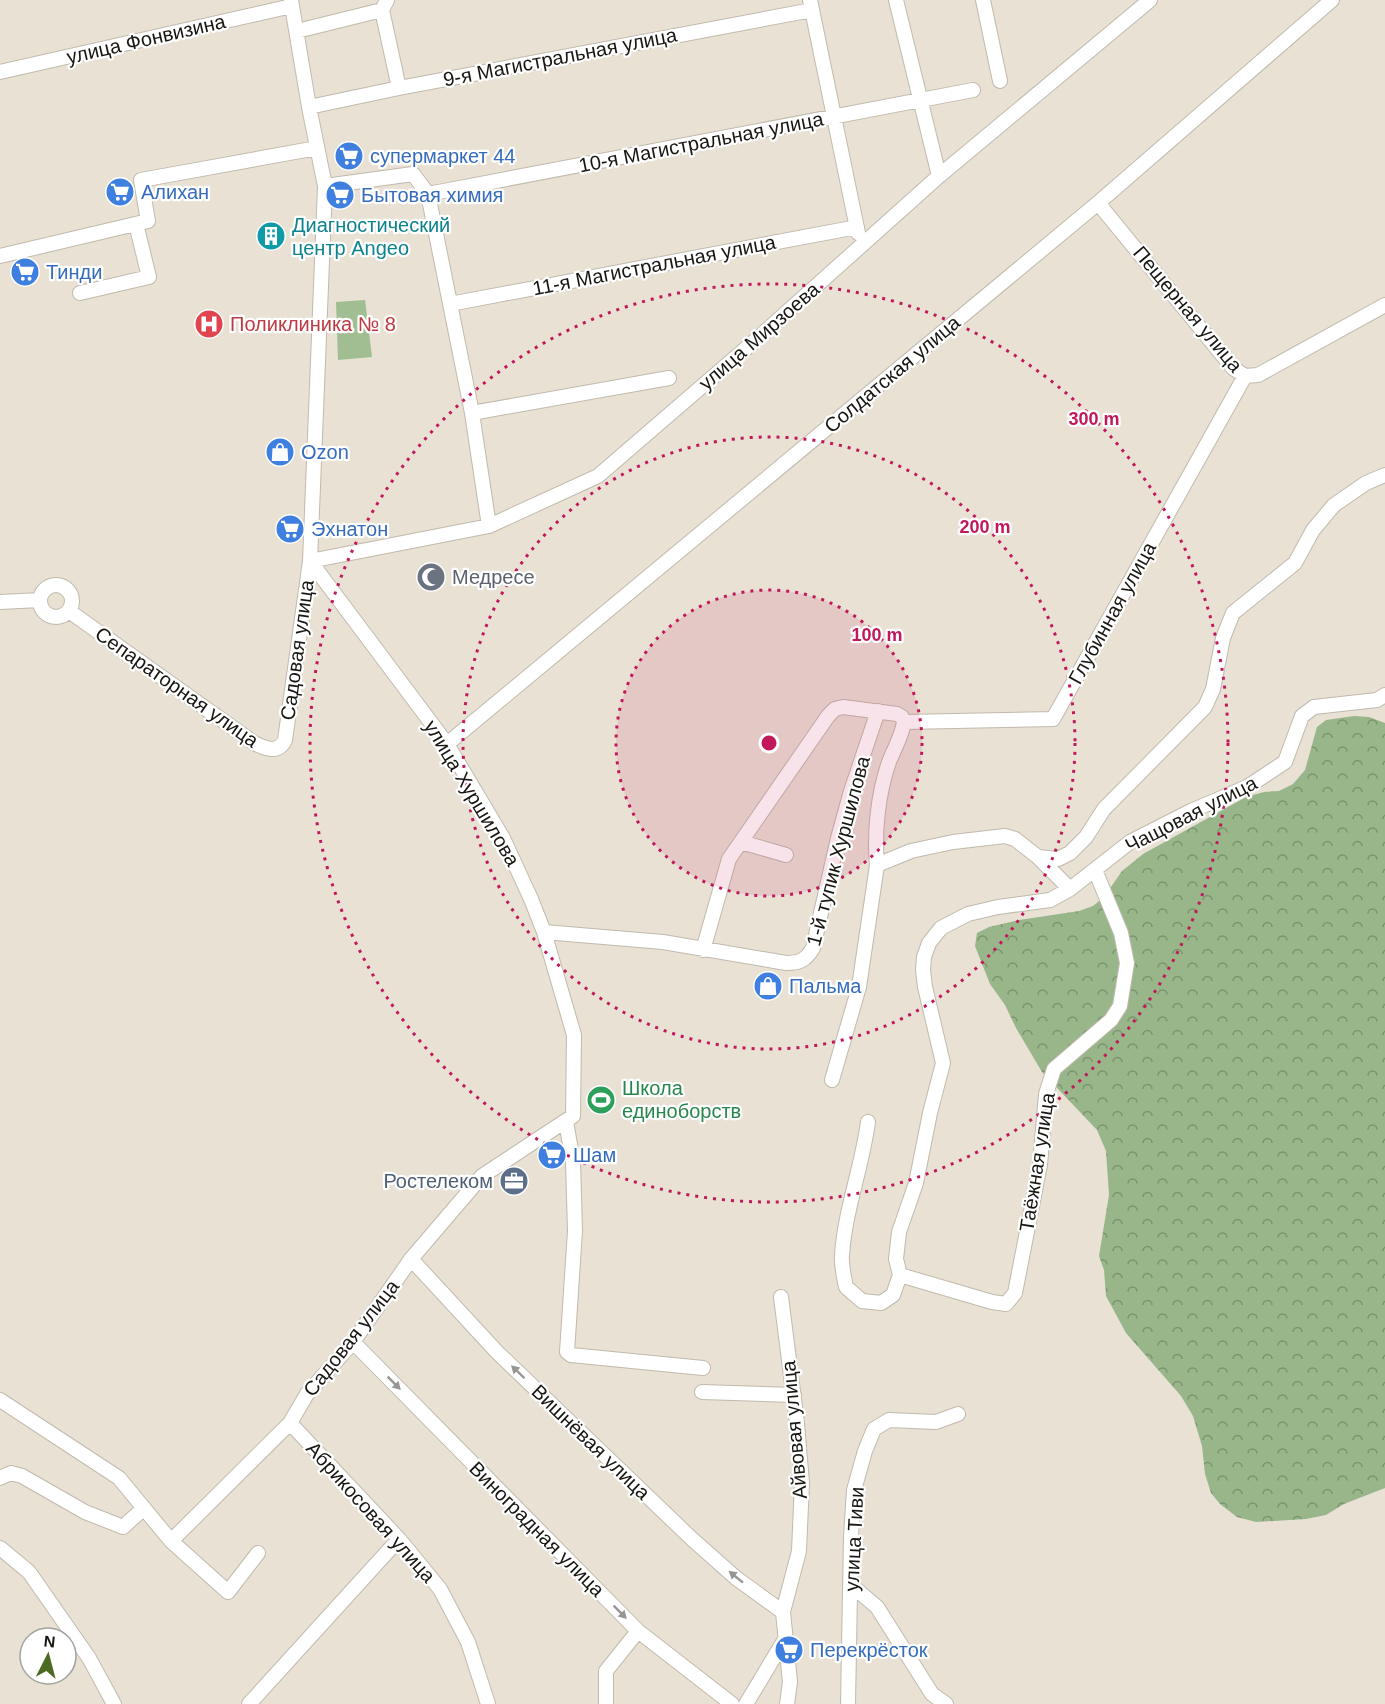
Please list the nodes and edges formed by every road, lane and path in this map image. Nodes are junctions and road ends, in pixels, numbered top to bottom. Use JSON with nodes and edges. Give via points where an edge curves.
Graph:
{"nodes":[{"id":1,"x":896,"y":0,"type":"edge"},
{"id":2,"x":983,"y":0,"type":"edge"},
{"id":3,"x":1150,"y":0,"type":"edge"},
{"id":4,"x":1332,"y":0,"type":"edge"},
{"id":5,"x":291,"y":3,"type":"edge"},
{"id":6,"x":385,"y":5,"type":"edge"},
{"id":7,"x":811,"y":5,"type":"edge"},
{"id":8,"x":297,"y":31,"type":"junction"},
{"id":9,"x":0,"y":72,"type":"edge"},
{"id":10,"x":1000,"y":81,"type":"dead end"},
{"id":11,"x":399,"y":87,"type":"junction"},
{"id":12,"x":974,"y":90,"type":"dead end"},
{"id":13,"x":921,"y":101,"type":"junction"},
{"id":14,"x":309,"y":107,"type":"junction"},
{"id":15,"x":834,"y":117,"type":"junction"},
{"id":16,"x":317,"y":148,"type":"junction"},
{"id":17,"x":939,"y":176,"type":"junction"},
{"id":18,"x":325,"y":186,"type":"junction"},
{"id":19,"x":428,"y":194,"type":"junction"},
{"id":20,"x":1098,"y":203,"type":"junction"},
{"id":21,"x":136,"y":224,"type":"junction"},
{"id":22,"x":857,"y":226,"type":"junction"},
{"id":23,"x":861,"y":246,"type":"junction"},
{"id":24,"x":0,"y":256,"type":"edge"},
{"id":25,"x":80,"y":293,"type":"dead end"},
{"id":26,"x":450,"y":304,"type":"junction"},
{"id":27,"x":1385,"y":305,"type":"edge"},
{"id":28,"x":1245,"y":376,"type":"junction"},
{"id":29,"x":669,"y":378,"type":"dead end"},
{"id":30,"x":472,"y":413,"type":"junction"},
{"id":31,"x":1385,"y":475,"type":"edge"},
{"id":32,"x":489,"y":526,"type":"junction"},
{"id":33,"x":310,"y":561,"type":"junction"},
{"id":34,"x":40,"y":600,"type":"junction"},
{"id":35,"x":0,"y":602,"type":"edge"},
{"id":36,"x":69,"y":611,"type":"junction"},
{"id":37,"x":1385,"y":695,"type":"edge"},
{"id":38,"x":878,"y":711,"type":"junction"},
{"id":39,"x":904,"y":722,"type":"junction"},
{"id":40,"x":285,"y":740,"type":"joint"},
{"id":41,"x":447,"y":744,"type":"junction"},
{"id":42,"x":741,"y":842,"type":"junction"},
{"id":43,"x":786,"y":855,"type":"dead end"},
{"id":44,"x":1038,"y":857,"type":"junction"},
{"id":45,"x":877,"y":865,"type":"junction"},
{"id":46,"x":1095,"y":870,"type":"junction"},
{"id":47,"x":1070,"y":889,"type":"junction"},
{"id":48,"x":544,"y":933,"type":"junction"},
{"id":49,"x":703,"y":950,"type":"junction"},
{"id":50,"x":832,"y":1080,"type":"dead end"},
{"id":51,"x":566,"y":1122,"type":"junction"},
{"id":52,"x":868,"y":1122,"type":"dead end"},
{"id":53,"x":411,"y":1259,"type":"junction"},
{"id":54,"x":900,"y":1275,"type":"junction"},
{"id":55,"x":781,"y":1297,"type":"dead end"},
{"id":56,"x":353,"y":1342,"type":"junction"},
{"id":57,"x":703,"y":1368,"type":"dead end"},
{"id":58,"x":702,"y":1392,"type":"dead end"},
{"id":59,"x":794,"y":1395,"type":"junction"},
{"id":60,"x":0,"y":1401,"type":"edge"},
{"id":61,"x":958,"y":1414,"type":"dead end"},
{"id":62,"x":290,"y":1423,"type":"junction"},
{"id":63,"x":0,"y":1478,"type":"edge"},
{"id":64,"x":144,"y":1508,"type":"junction"},
{"id":65,"x":399,"y":1539,"type":"junction"},
{"id":66,"x":171,"y":1541,"type":"junction"},
{"id":67,"x":0,"y":1548,"type":"edge"},
{"id":68,"x":258,"y":1553,"type":"dead end"},
{"id":69,"x":851,"y":1585,"type":"junction"},
{"id":70,"x":783,"y":1612,"type":"junction"},
{"id":71,"x":638,"y":1631,"type":"junction"},
{"id":72,"x":785,"y":1639,"type":"junction"},
{"id":73,"x":114,"y":1704,"type":"edge"},
{"id":74,"x":250,"y":1704,"type":"edge"},
{"id":75,"x":488,"y":1704,"type":"edge"},
{"id":76,"x":606,"y":1704,"type":"edge"},
{"id":77,"x":732,"y":1704,"type":"edge"},
{"id":78,"x":746,"y":1704,"type":"edge"},
{"id":79,"x":787,"y":1704,"type":"edge"},
{"id":80,"x":848,"y":1704,"type":"edge"},
{"id":81,"x":946,"y":1704,"type":"edge"}],
"edges":[{"from":1,"to":13,"type":"street"},
{"from":2,"to":10,"type":"street"},
{"from":3,"to":17,"type":"street","name":"улица Мирзоева"},
{"from":4,"to":20,"type":"street","name":"Солдатская улица"},
{"from":5,"to":8,"type":"street","name":"Садовая улица"},
{"from":5,"to":9,"type":"street","name":"улица Фонвизина"},
{"from":6,"to":8,"type":"street"},
{"from":6,"to":11,"type":"street"},
{"from":7,"to":11,"type":"street","name":"9-я Магистральная улица"},
{"from":7,"to":15,"type":"street"},
{"from":8,"to":14,"type":"street","name":"Садовая улица"},
{"from":11,"to":14,"type":"street","name":"9-я Магистральная улица"},
{"from":12,"to":13,"type":"street","name":"10-я Магистральная улица"},
{"from":13,"to":15,"type":"street","name":"10-я Магистральная улица"},
{"from":13,"to":17,"type":"street"},
{"from":14,"to":16,"type":"street","name":"Садовая улица"},
{"from":15,"to":19,"type":"street","name":"10-я Магистральная улица"},
{"from":15,"to":22,"type":"street"},
{"from":16,"to":18,"type":"street","name":"Садовая улица"},
{"from":16,"to":21,"type":"street","via":[[141,180],[148,221]]},
{"from":17,"to":23,"type":"street","name":"улица Мирзоева"},
{"from":18,"to":19,"type":"street","via":[[413,174]]},
{"from":18,"to":33,"type":"street","name":"Садовая улица"},
{"from":19,"to":26,"type":"street"},
{"from":20,"to":28,"type":"street","name":"Пещерная улица","via":[[1233,368]]},
{"from":20,"to":41,"type":"street","name":"Солдатская улица"},
{"from":21,"to":24,"type":"street"},
{"from":21,"to":25,"type":"street","via":[[149,278]]},
{"from":22,"to":23,"type":"street"},
{"from":22,"to":26,"type":"street","name":"11-я Магистральная улица"},
{"from":23,"to":32,"type":"street","name":"улица Мирзоева","via":[[598,476]]},
{"from":26,"to":30,"type":"street"},
{"from":27,"to":28,"type":"street","name":"Пещерная улица","via":[[1258,375]]},
{"from":28,"to":39,"type":"street","name":"Глубинная улица","via":[[1053,719]]},
{"from":29,"to":30,"type":"street"},
{"from":30,"to":32,"type":"street"},
{"from":31,"to":44,"type":"street","via":[[1334,505],[1313,530],[1295,563],[1233,613],[1205,707],[1104,808],[1086,837],[1070,853],[1058,859]]},
{"from":32,"to":33,"type":"street","name":"улица Мирзоева"},
{"from":33,"to":40,"type":"street","name":"Садовая улица"},
{"from":33,"to":41,"type":"street","name":"улица Хуршилова"},
{"from":34,"to":35,"type":"street"},
{"from":34,"to":36,"type":"street","via":[[47,615],[59,617]]},
{"from":34,"to":36,"type":"street","via":[[51,585],[63,586],[72,596]]},
{"from":36,"to":40,"type":"street","name":"Сепараторная улица","via":[[254,743],[277,749]]},
{"from":37,"to":46,"type":"street","name":"Чащовая улица","via":[[1377,700],[1314,707],[1302,716],[1285,762],[1247,787],[1130,842]]},
{"from":38,"to":39,"type":"street","via":[[897,714]]},
{"from":38,"to":42,"type":"street","via":[[835,709]]},
{"from":38,"to":49,"type":"street","name":"1-й тупик Хуршилова","via":[[851,790],[808,957],[798,963],[786,963]]},
{"from":39,"to":45,"type":"street","name":"1-й тупик Хуршилова","via":[[881,795],[875,842]]},
{"from":41,"to":48,"type":"street","name":"улица Хуршилова","via":[[503,838]]},
{"from":42,"to":43,"type":"street"},
{"from":42,"to":49,"type":"street","via":[[729,860]]},
{"from":44,"to":45,"type":"street","via":[[1016,838],[1005,836],[911,851]]},
{"from":44,"to":47,"type":"street"},
{"from":45,"to":50,"type":"street","name":"1-й тупик Хуршилова","via":[[859,987]]},
{"from":46,"to":47,"type":"street","name":"Чащовая улица"},
{"from":46,"to":54,"type":"street","name":"Таёжная улица","via":[[1121,933],[1127,963],[1120,1006],[1111,1020],[1054,1069],[1046,1094],[1040,1165],[1016,1293],[1006,1304],[992,1302]]},
{"from":47,"to":54,"type":"street","name":"Чащовая улица","via":[[1050,900],[968,914],[941,928],[929,943],[924,957],[925,987],[944,1063],[916,1183],[899,1232],[896,1259]]},
{"from":48,"to":49,"type":"street","name":"1-й тупик Хуршилова","via":[[663,942]]},
{"from":48,"to":51,"type":"street","name":"улица Хуршилова","via":[[574,1035],[573,1116]]},
{"from":51,"to":53,"type":"street","name":"Садовая улица","via":[[482,1176]]},
{"from":51,"to":57,"type":"street","via":[[573,1161],[575,1231],[567,1352]]},
{"from":52,"to":54,"type":"street","via":[[841,1257],[846,1287],[862,1301],[881,1303],[893,1294]]},
{"from":53,"to":56,"type":"street","name":"Садовая улица"},
{"from":70,"to":53,"type":"street","name":"Вишнёвая улица","one_way":true,"via":[[692,1539],[497,1352]]},
{"from":55,"to":59,"type":"street","name":"Айвовая улица"},
{"from":56,"to":62,"type":"street","name":"Садовая улица","via":[[307,1394]]},
{"from":56,"to":71,"type":"street","name":"Виноградная улица","one_way":true},
{"from":58,"to":59,"type":"street"},
{"from":59,"to":70,"type":"street","name":"Айвовая улица","via":[[802,1483],[799,1551]]},
{"from":60,"to":64,"type":"street","via":[[119,1478]]},
{"from":61,"to":69,"type":"street","name":"улица Тиви","via":[[936,1422],[889,1420],[874,1430],[854,1490]]},
{"from":62,"to":65,"type":"street","name":"Абрикосовая улица"},
{"from":62,"to":66,"type":"street","name":"Садовая улица"},
{"from":63,"to":64,"type":"street","via":[[11,1473],[22,1476],[85,1512],[123,1527]]},
{"from":64,"to":66,"type":"street"},
{"from":65,"to":74,"type":"street"},
{"from":65,"to":75,"type":"street","name":"Абрикосовая улица","via":[[440,1589],[468,1642]]},
{"from":66,"to":68,"type":"street","via":[[228,1592]]},
{"from":67,"to":73,"type":"street","via":[[29,1572],[89,1658]]},
{"from":69,"to":80,"type":"street","name":"улица Тиви"},
{"from":69,"to":81,"type":"street","via":[[877,1606],[932,1694]]},
{"from":70,"to":72,"type":"street","name":"Айвовая улица"},
{"from":71,"to":76,"type":"street","via":[[606,1671]]},
{"from":71,"to":77,"type":"street","name":"Виноградная улица"},
{"from":72,"to":78,"type":"street"},
{"from":72,"to":79,"type":"street","name":"Айвовая улица","via":[[790,1682]]}]}
